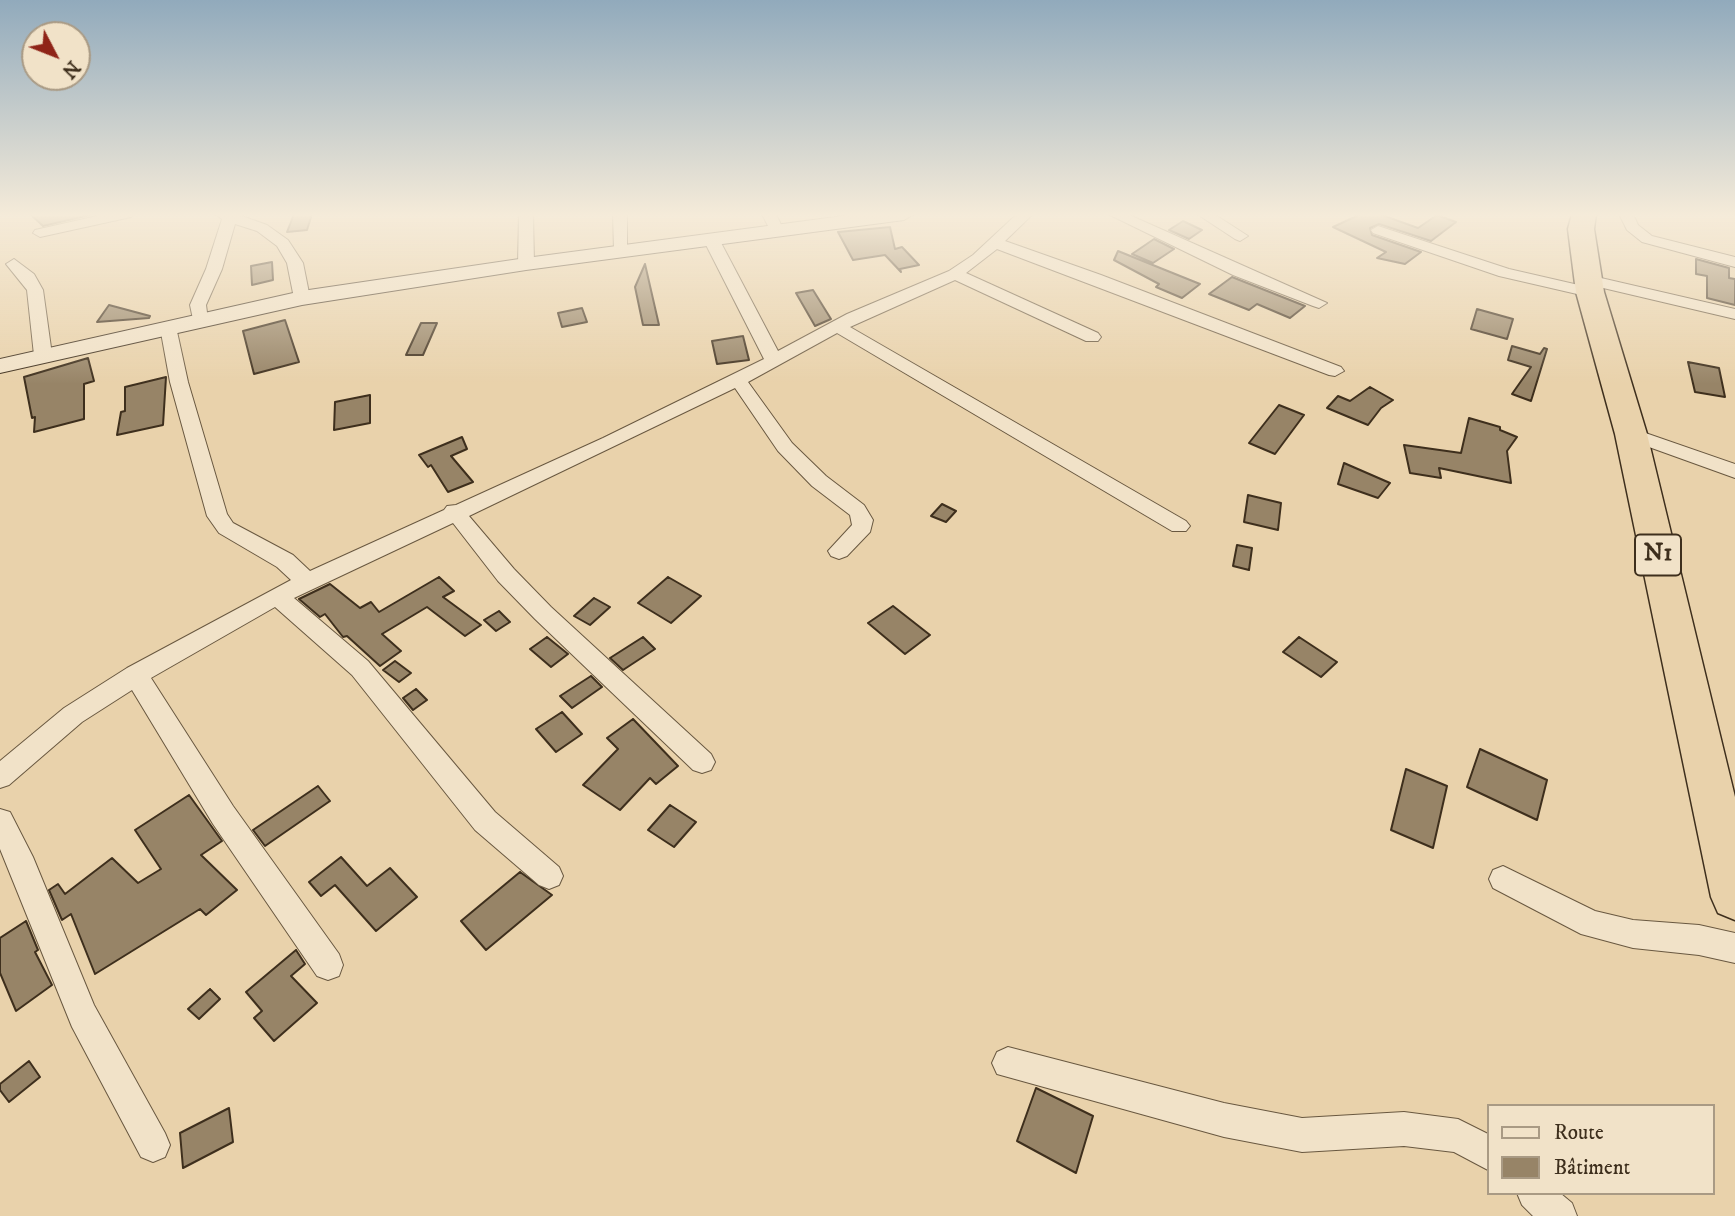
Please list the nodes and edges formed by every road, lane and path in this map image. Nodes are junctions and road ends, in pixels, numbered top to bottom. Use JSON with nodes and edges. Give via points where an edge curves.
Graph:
{"nodes":[{"id":1,"x":21,"y":271,"type":"edge"},
{"id":2,"x":209,"y":271,"type":"edge"},
{"id":3,"x":297,"y":271,"type":"edge"},
{"id":4,"x":482,"y":271,"type":"edge"},
{"id":5,"x":727,"y":271,"type":"edge"},
{"id":6,"x":959,"y":271,"type":"edge"},
{"id":7,"x":1074,"y":271,"type":"edge"},
{"id":8,"x":1236,"y":271,"type":"edge"},
{"id":9,"x":1499,"y":271,"type":"edge"},
{"id":10,"x":1587,"y":271,"type":"edge"},
{"id":11,"x":955,"y":274,"type":"junction"},
{"id":12,"x":1589,"y":286,"type":"junction"},
{"id":13,"x":302,"y":298,"type":"junction"},
{"id":14,"x":1319,"y":303,"type":"dead end"},
{"id":15,"x":1735,"y":314,"type":"edge"},
{"id":16,"x":200,"y":320,"type":"junction"},
{"id":17,"x":168,"y":327,"type":"junction"},
{"id":18,"x":838,"y":327,"type":"junction"},
{"id":19,"x":1092,"y":337,"type":"dead end"},
{"id":20,"x":43,"y":355,"type":"junction"},
{"id":21,"x":774,"y":361,"type":"junction"},
{"id":22,"x":0,"y":366,"type":"edge"},
{"id":23,"x":1335,"y":372,"type":"dead end"},
{"id":24,"x":738,"y":380,"type":"junction"},
{"id":25,"x":1631,"y":434,"type":"junction"},
{"id":26,"x":1735,"y":471,"type":"edge"},
{"id":27,"x":454,"y":511,"type":"junction"},
{"id":28,"x":1179,"y":526,"type":"dead end"},
{"id":29,"x":839,"y":551,"type":"dead end"},
{"id":30,"x":306,"y":581,"type":"junction"},
{"id":31,"x":277,"y":596,"type":"junction"},
{"id":32,"x":135,"y":675,"type":"junction"},
{"id":33,"x":702,"y":762,"type":"dead end"},
{"id":34,"x":0,"y":777,"type":"edge"},
{"id":35,"x":0,"y":821,"type":"edge"},
{"id":36,"x":549,"y":876,"type":"dead end"},
{"id":37,"x":1503,"y":879,"type":"dead end"},
{"id":38,"x":1735,"y":897,"type":"edge"},
{"id":39,"x":1735,"y":948,"type":"edge"},
{"id":40,"x":328,"y":965,"type":"dead end"},
{"id":41,"x":1008,"y":1063,"type":"dead end"},
{"id":42,"x":153,"y":1145,"type":"dead end"},
{"id":43,"x":1486,"y":1152,"type":"edge"},
{"id":44,"x":1536,"y":1195,"type":"edge"},
{"id":45,"x":1559,"y":1216,"type":"edge"}],
"edges":[{"from":1,"to":20,"type":"street","via":[[35,290]]},
{"from":2,"to":16,"type":"street","via":[[198,305]]},
{"from":3,"to":13,"type":"street"},
{"from":4,"to":13,"type":"street"},
{"from":5,"to":21,"type":"street"},
{"from":6,"to":11,"type":"street"},
{"from":7,"to":23,"type":"street"},
{"from":8,"to":14,"type":"street"},
{"from":9,"to":12,"type":"street"},
{"from":10,"to":12,"type":"highway","number":"N1"},
{"from":11,"to":18,"type":"street"},
{"from":11,"to":19,"type":"street"},
{"from":12,"to":15,"type":"street"},
{"from":12,"to":25,"type":"highway","number":"N1"},
{"from":13,"to":16,"type":"street"},
{"from":16,"to":17,"type":"street"},
{"from":17,"to":20,"type":"street"},
{"from":17,"to":30,"type":"street","via":[[216,516],[226,528],[285,561]]},
{"from":18,"to":21,"type":"street"},
{"from":18,"to":28,"type":"street"},
{"from":20,"to":22,"type":"street"},
{"from":21,"to":24,"type":"street"},
{"from":24,"to":27,"type":"street"},
{"from":24,"to":29,"type":"street","via":[[785,447],[819,481],[858,510],[863,527]]},
{"from":25,"to":26,"type":"street"},
{"from":25,"to":38,"type":"highway","number":"N1"},
{"from":27,"to":30,"type":"street"},
{"from":27,"to":33,"type":"street","via":[[506,575]]},
{"from":30,"to":31,"type":"street"},
{"from":31,"to":32,"type":"street"},
{"from":31,"to":36,"type":"street","via":[[360,668],[485,821]]},
{"from":32,"to":34,"type":"street","via":[[73,715]]},
{"from":32,"to":40,"type":"street","via":[[223,815]]},
{"from":35,"to":42,"type":"street","via":[[23,866],[83,1016]]},
{"from":37,"to":39,"type":"street","via":[[1591,924]]},
{"from":41,"to":43,"type":"street","via":[[1302,1135],[1404,1129],[1458,1136]]},
{"from":44,"to":45,"type":"street"}]}
